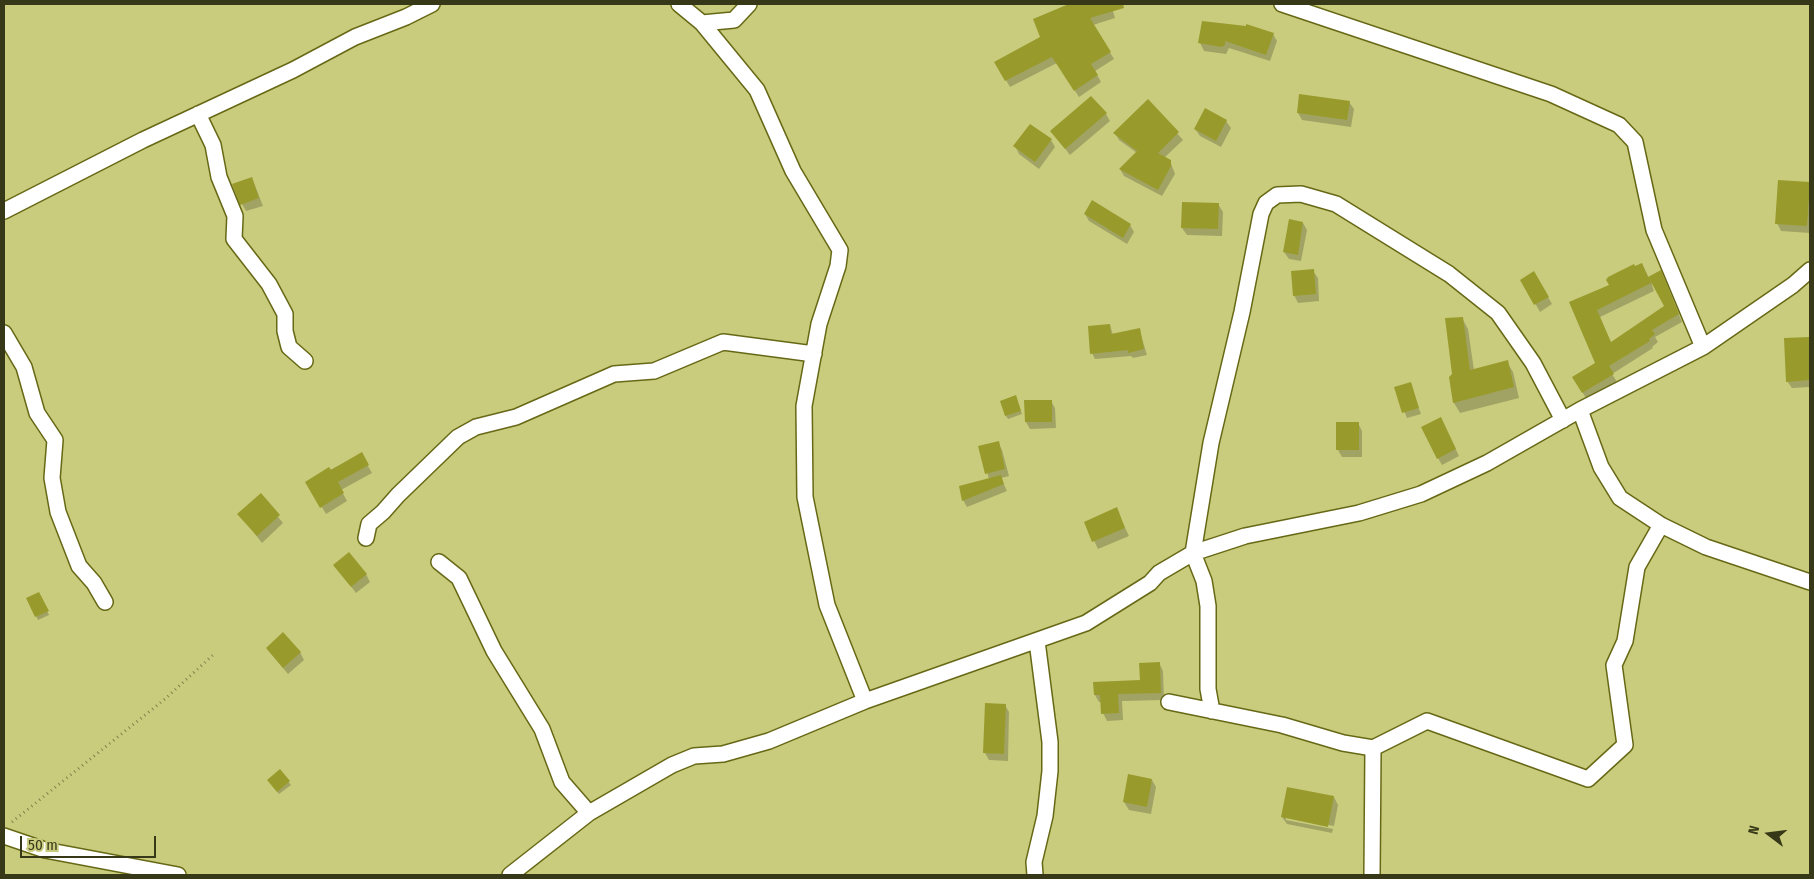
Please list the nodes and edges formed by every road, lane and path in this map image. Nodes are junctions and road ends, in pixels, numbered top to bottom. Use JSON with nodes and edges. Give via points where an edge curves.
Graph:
{"nodes":[{"id":1,"x":432,"y":4,"type":"edge"},
{"id":2,"x":679,"y":4,"type":"edge"},
{"id":3,"x":749,"y":4,"type":"edge"},
{"id":4,"x":1282,"y":4,"type":"edge"},
{"id":5,"x":702,"y":23,"type":"junction"},
{"id":6,"x":198,"y":114,"type":"junction"},
{"id":7,"x":4,"y":211,"type":"edge"},
{"id":8,"x":1810,"y":270,"type":"edge"},
{"id":9,"x":4,"y":333,"type":"edge"},
{"id":10,"x":1703,"y":347,"type":"junction"},
{"id":11,"x":814,"y":354,"type":"junction"},
{"id":12,"x":305,"y":361,"type":"dead end"},
{"id":13,"x":1580,"y":410,"type":"junction"},
{"id":14,"x":1563,"y":420,"type":"junction"},
{"id":15,"x":1661,"y":525,"type":"junction"},
{"id":16,"x":366,"y":538,"type":"dead end"},
{"id":17,"x":1193,"y":553,"type":"junction"},
{"id":18,"x":439,"y":562,"type":"dead end"},
{"id":19,"x":1810,"y":582,"type":"edge"},
{"id":20,"x":105,"y":602,"type":"dead end"},
{"id":21,"x":1037,"y":640,"type":"junction"},
{"id":22,"x":213,"y":655,"type":"dead end"},
{"id":23,"x":865,"y":702,"type":"junction"},
{"id":24,"x":1169,"y":702,"type":"dead end"},
{"id":25,"x":1212,"y":711,"type":"junction"},
{"id":26,"x":1372,"y":748,"type":"junction"},
{"id":27,"x":589,"y":813,"type":"junction"},
{"id":28,"x":7,"y":830,"type":"edge"},
{"id":29,"x":178,"y":875,"type":"edge"},
{"id":30,"x":510,"y":875,"type":"edge"},
{"id":31,"x":1035,"y":875,"type":"edge"},
{"id":32,"x":1372,"y":875,"type":"edge"}],
"edges":[{"from":1,"to":6,"type":"street","via":[[355,37]]},
{"from":2,"to":5,"type":"street"},
{"from":3,"to":5,"type":"street","via":[[734,20]]},
{"from":4,"to":10,"type":"street","via":[[1551,94],[1619,125],[1635,142],[1654,230]]},
{"from":5,"to":11,"type":"street","via":[[757,90],[794,171],[840,250]]},
{"from":6,"to":7,"type":"street"},
{"from":6,"to":12,"type":"street","via":[[235,216],[234,238],[269,284],[285,314],[289,347]]},
{"from":8,"to":10,"type":"street"},
{"from":9,"to":20,"type":"street","via":[[24,367],[36,414],[55,440],[52,478],[58,512],[79,566]]},
{"from":10,"to":13,"type":"street"},
{"from":11,"to":16,"type":"street","via":[[723,342],[654,371],[614,374],[516,418],[476,427],[458,438],[398,494],[369,524]]},
{"from":11,"to":23,"type":"street","via":[[804,406],[805,497],[827,605]]},
{"from":13,"to":14,"type":"street"},
{"from":13,"to":15,"type":"street","via":[[1600,467],[1620,498]]},
{"from":14,"to":17,"type":"street","via":[[1487,464],[1421,494],[1360,513],[1245,536]]},
{"from":14,"to":17,"type":"street","via":[[1533,363],[1498,313],[1463,285],[1336,204],[1301,194],[1277,195],[1266,203],[1261,214],[1211,443]]},
{"from":15,"to":19,"type":"street","via":[[1706,547]]},
{"from":15,"to":26,"type":"street","via":[[1637,567],[1625,641],[1614,666],[1625,745],[1588,779],[1427,721]]},
{"from":17,"to":21,"type":"street","via":[[1086,623]]},
{"from":17,"to":25,"type":"street","via":[[1204,581],[1208,606],[1208,688]]},
{"from":18,"to":27,"type":"street","via":[[459,578],[494,651],[542,729],[562,782]]},
{"from":21,"to":23,"type":"street"},
{"from":21,"to":31,"type":"street","via":[[1050,742],[1050,771],[1045,816],[1034,862]]},
{"from":22,"to":28,"type":"path"},
{"from":23,"to":27,"type":"street","via":[[769,741],[723,754],[694,756],[672,765]]},
{"from":24,"to":25,"type":"street"},
{"from":25,"to":26,"type":"street"},
{"from":26,"to":32,"type":"street"},
{"from":27,"to":30,"type":"street"},
{"from":28,"to":29,"type":"street","via":[[45,850]]}]}
